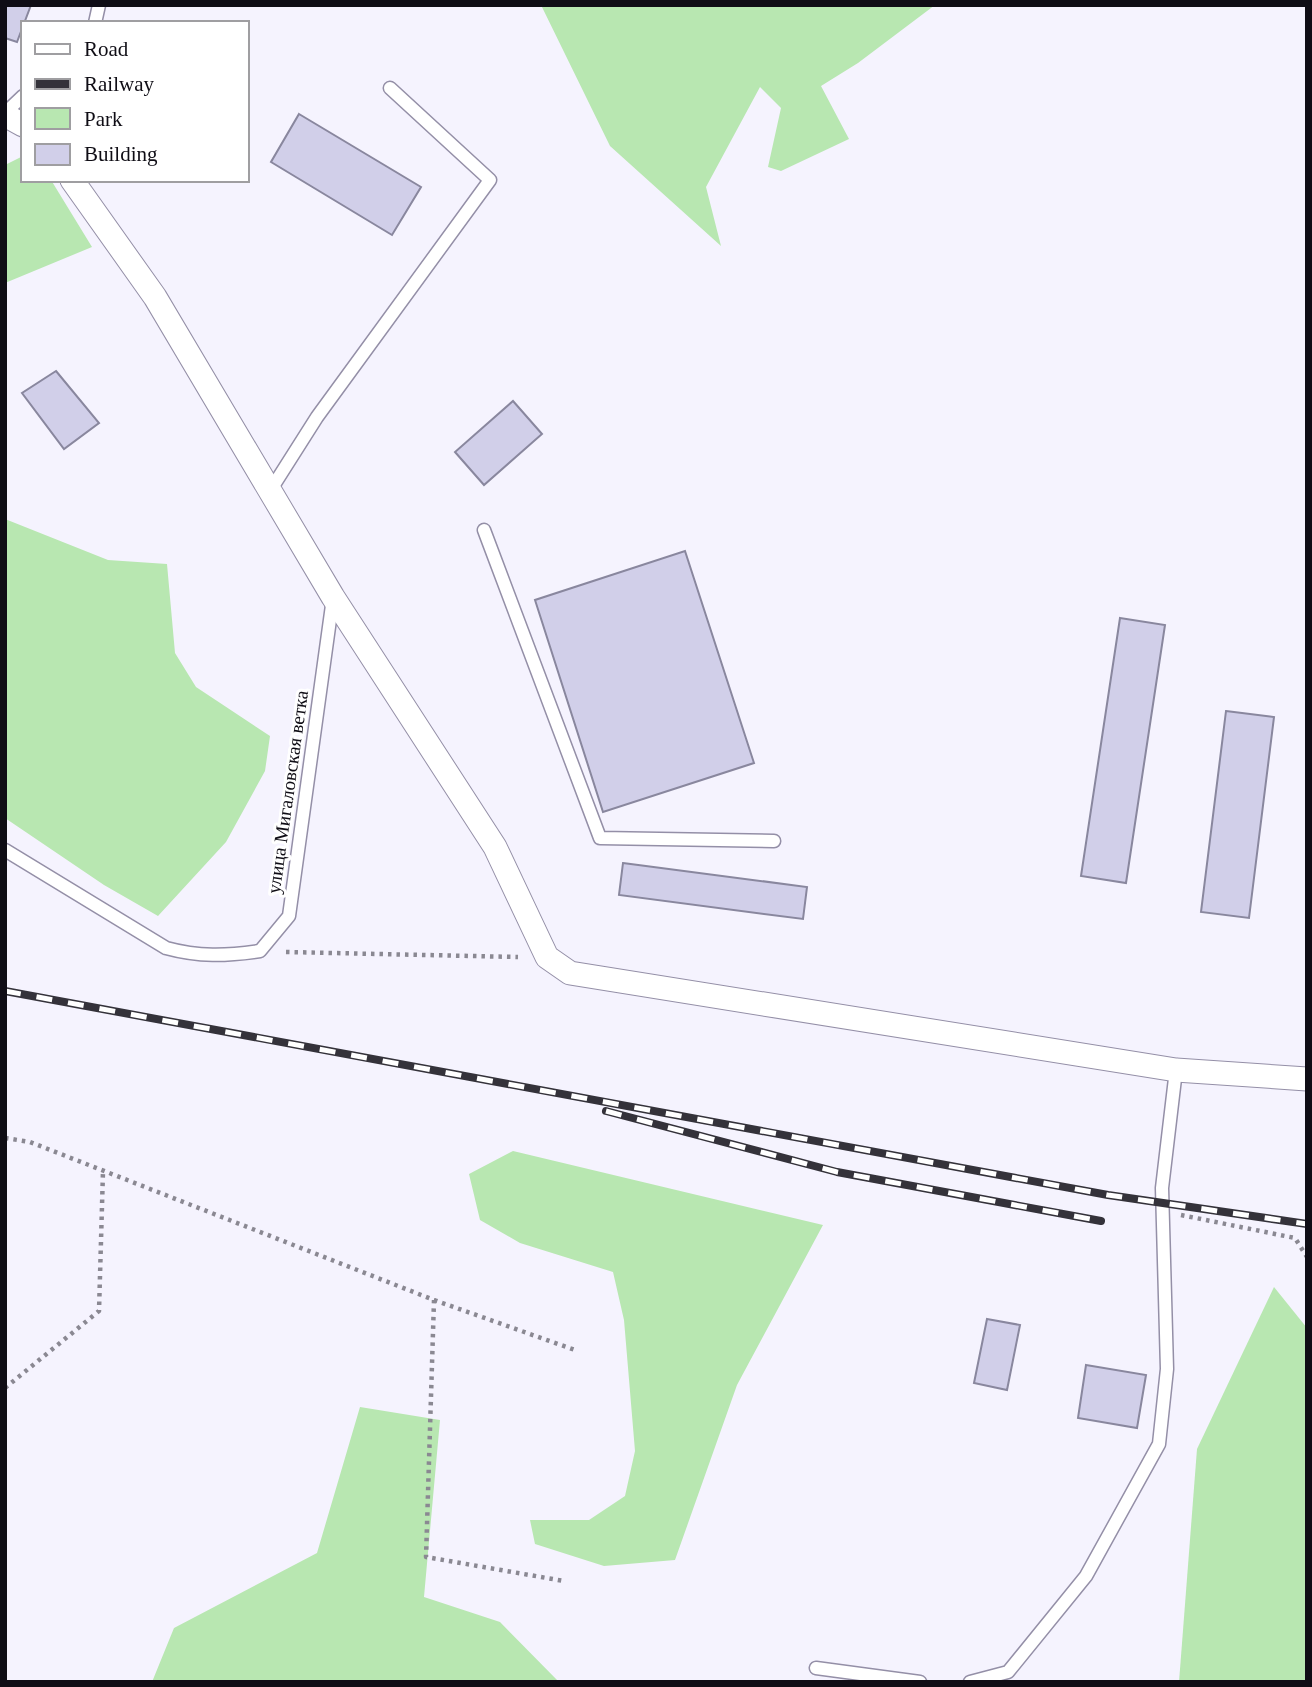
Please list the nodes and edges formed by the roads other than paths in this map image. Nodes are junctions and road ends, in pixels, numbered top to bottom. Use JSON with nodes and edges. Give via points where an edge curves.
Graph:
{"nodes":[{"id":1,"x":390,"y":88,"type":"dead end"},
{"id":2,"x":21,"y":98,"type":"edge"},
{"id":3,"x":5,"y":114,"type":"edge"},
{"id":4,"x":21,"y":124,"type":"edge"},
{"id":5,"x":73,"y":182,"type":"edge"},
{"id":6,"x":270,"y":491,"type":"junction"},
{"id":7,"x":484,"y":530,"type":"dead end"},
{"id":8,"x":333,"y":597,"type":"junction"},
{"id":9,"x":774,"y":841,"type":"dead end"},
{"id":10,"x":5,"y":850,"type":"edge"},
{"id":11,"x":1176,"y":1070,"type":"junction"},
{"id":12,"x":1307,"y":1079,"type":"edge"},
{"id":13,"x":816,"y":1668,"type":"dead end"},
{"id":14,"x":920,"y":1682,"type":"edge"},
{"id":15,"x":970,"y":1682,"type":"edge"}],
"edges":[{"from":1,"to":6,"type":"lane","via":[[490,180],[317,417]]},
{"from":2,"to":3,"type":"lane"},
{"from":3,"to":4,"type":"street"},
{"from":5,"to":6,"type":"street","via":[[155,297]]},
{"from":6,"to":8,"type":"street"},
{"from":7,"to":9,"type":"lane","via":[[600,838]]},
{"from":8,"to":10,"type":"lane","name":"улица Мигаловская ветка","via":[[289,916],[260,951],[219,957],[166,948]]},
{"from":8,"to":11,"type":"street","via":[[495,847],[547,957],[570,973]]},
{"from":11,"to":12,"type":"street"},
{"from":11,"to":15,"type":"lane","via":[[1162,1188],[1167,1369],[1159,1444],[1086,1576],[1008,1672]]},
{"from":13,"to":14,"type":"lane"}]}
